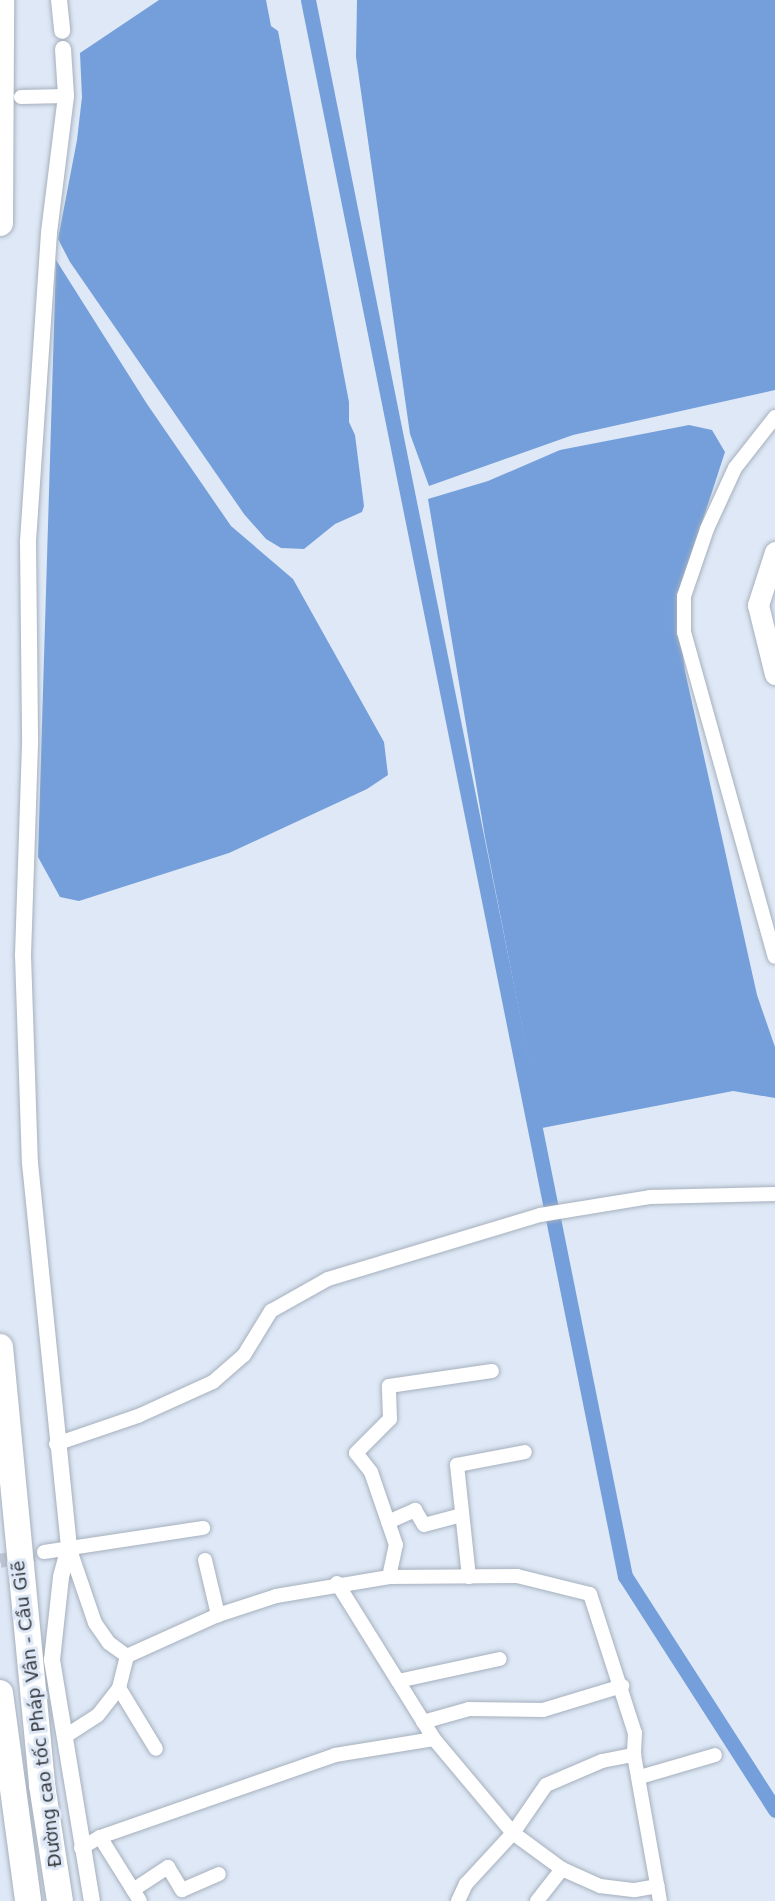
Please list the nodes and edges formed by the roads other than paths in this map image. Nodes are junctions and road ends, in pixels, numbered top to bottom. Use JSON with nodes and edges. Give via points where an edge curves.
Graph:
{"nodes":[{"id":1,"x":1,"y":0,"type":"edge"},
{"id":2,"x":59,"y":0,"type":"edge"},
{"id":3,"x":62,"y":31,"type":"joint"},
{"id":4,"x":63,"y":49,"type":"joint"},
{"id":5,"x":66,"y":96,"type":"junction"},
{"id":6,"x":21,"y":97,"type":"dead end"},
{"id":7,"x":0,"y":223,"type":"edge"},
{"id":8,"x":775,"y":417,"type":"edge"},
{"id":9,"x":775,"y":552,"type":"edge"},
{"id":10,"x":775,"y":674,"type":"edge"},
{"id":11,"x":775,"y":957,"type":"edge"},
{"id":12,"x":775,"y":1194,"type":"edge"},
{"id":13,"x":0,"y":1347,"type":"edge"},
{"id":14,"x":492,"y":1371,"type":"dead end"},
{"id":15,"x":56,"y":1444,"type":"junction"},
{"id":16,"x":525,"y":1452,"type":"dead end"},
{"id":17,"x":462,"y":1515,"type":"junction"},
{"id":18,"x":388,"y":1522,"type":"junction"},
{"id":19,"x":203,"y":1528,"type":"dead end"},
{"id":20,"x":69,"y":1547,"type":"junction"},
{"id":21,"x":44,"y":1552,"type":"tunnel mouth"},
{"id":22,"x":205,"y":1560,"type":"dead end"},
{"id":23,"x":389,"y":1577,"type":"junction"},
{"id":24,"x":469,"y":1577,"type":"junction"},
{"id":25,"x":337,"y":1583,"type":"junction"},
{"id":26,"x":218,"y":1615,"type":"junction"},
{"id":27,"x":127,"y":1656,"type":"junction"},
{"id":28,"x":500,"y":1659,"type":"dead end"},
{"id":29,"x":398,"y":1681,"type":"junction"},
{"id":30,"x":621,"y":1686,"type":"junction"},
{"id":31,"x":119,"y":1688,"type":"junction"},
{"id":32,"x":0,"y":1693,"type":"edge"},
{"id":33,"x":423,"y":1722,"type":"junction"},
{"id":34,"x":64,"y":1737,"type":"junction"},
{"id":35,"x":434,"y":1739,"type":"junction"},
{"id":36,"x":156,"y":1749,"type":"dead end"},
{"id":37,"x":634,"y":1755,"type":"junction"},
{"id":38,"x":715,"y":1755,"type":"dead end"},
{"id":39,"x":640,"y":1777,"type":"junction"},
{"id":40,"x":513,"y":1833,"type":"junction"},
{"id":41,"x":100,"y":1837,"type":"junction"},
{"id":42,"x":81,"y":1848,"type":"junction"},
{"id":43,"x":562,"y":1869,"type":"junction"},
{"id":44,"x":219,"y":1874,"type":"dead end"},
{"id":45,"x":658,"y":1886,"type":"junction"},
{"id":46,"x":136,"y":1895,"type":"edge"},
{"id":47,"x":28,"y":1901,"type":"edge"},
{"id":48,"x":60,"y":1901,"type":"edge"},
{"id":49,"x":92,"y":1901,"type":"edge"},
{"id":50,"x":458,"y":1901,"type":"edge"},
{"id":51,"x":537,"y":1901,"type":"edge"},
{"id":52,"x":660,"y":1901,"type":"edge"}],
"edges":[{"from":1,"to":7,"type":"highway"},
{"from":2,"to":3,"type":"street"},
{"from":3,"to":4,"type":"street"},
{"from":4,"to":5,"type":"street"},
{"from":5,"to":6,"type":"street"},
{"from":5,"to":15,"type":"street","via":[[49,233],[28,542],[30,744],[23,955],[30,1163]]},
{"from":8,"to":11,"type":"street","via":[[735,468],[707,529],[684,596],[684,632]]},
{"from":9,"to":10,"type":"main road","via":[[758,605]]},
{"from":12,"to":15,"type":"street","via":[[650,1197],[540,1215],[328,1278],[271,1311],[244,1356],[213,1382],[138,1416]]},
{"from":13,"to":48,"type":"highway","name":"Đường cao tốc Pháp Vân - Cầu Giẽ","via":[[40,1762]]},
{"from":14,"to":18,"type":"street","via":[[389,1386],[390,1419],[356,1453],[370,1472]]},
{"from":15,"to":20,"type":"street"},
{"from":16,"to":17,"type":"street","via":[[457,1465]]},
{"from":17,"to":18,"type":"street","via":[[424,1525],[415,1510]]},
{"from":17,"to":24,"type":"street"},
{"from":18,"to":23,"type":"street","via":[[396,1545]]},
{"from":19,"to":20,"type":"street"},
{"from":20,"to":21,"type":"street"},
{"from":20,"to":27,"type":"street","via":[[95,1623],[110,1643]]},
{"from":20,"to":34,"type":"street","via":[[61,1577],[52,1660]]},
{"from":22,"to":26,"type":"street"},
{"from":23,"to":24,"type":"street"},
{"from":23,"to":25,"type":"street"},
{"from":24,"to":30,"type":"street","via":[[517,1576],[590,1594]]},
{"from":25,"to":26,"type":"street","via":[[276,1596]]},
{"from":25,"to":29,"type":"street"},
{"from":26,"to":27,"type":"street"},
{"from":27,"to":31,"type":"street"},
{"from":28,"to":29,"type":"street"},
{"from":29,"to":33,"type":"street"},
{"from":30,"to":33,"type":"street","via":[[543,1710],[469,1709]]},
{"from":30,"to":37,"type":"street","via":[[635,1733]]},
{"from":31,"to":34,"type":"street","via":[[98,1715]]},
{"from":31,"to":36,"type":"street"},
{"from":32,"to":47,"type":"highway","name":"Đường cao tốc Pháp Vân - Cầu Giẽ"},
{"from":33,"to":35,"type":"street"},
{"from":34,"to":42,"type":"street"},
{"from":35,"to":40,"type":"street"},
{"from":35,"to":41,"type":"street","via":[[335,1755]]},
{"from":37,"to":39,"type":"street"},
{"from":37,"to":40,"type":"street","via":[[602,1761],[546,1785]]},
{"from":38,"to":39,"type":"street"},
{"from":39,"to":45,"type":"street"},
{"from":40,"to":43,"type":"street"},
{"from":40,"to":50,"type":"street","via":[[466,1884]]},
{"from":41,"to":42,"type":"street"},
{"from":41,"to":46,"type":"street"},
{"from":42,"to":49,"type":"street"},
{"from":43,"to":45,"type":"street","via":[[600,1886],[635,1890]]},
{"from":43,"to":51,"type":"street"},
{"from":44,"to":46,"type":"street","via":[[182,1890],[168,1867]]},
{"from":45,"to":52,"type":"street"}]}
